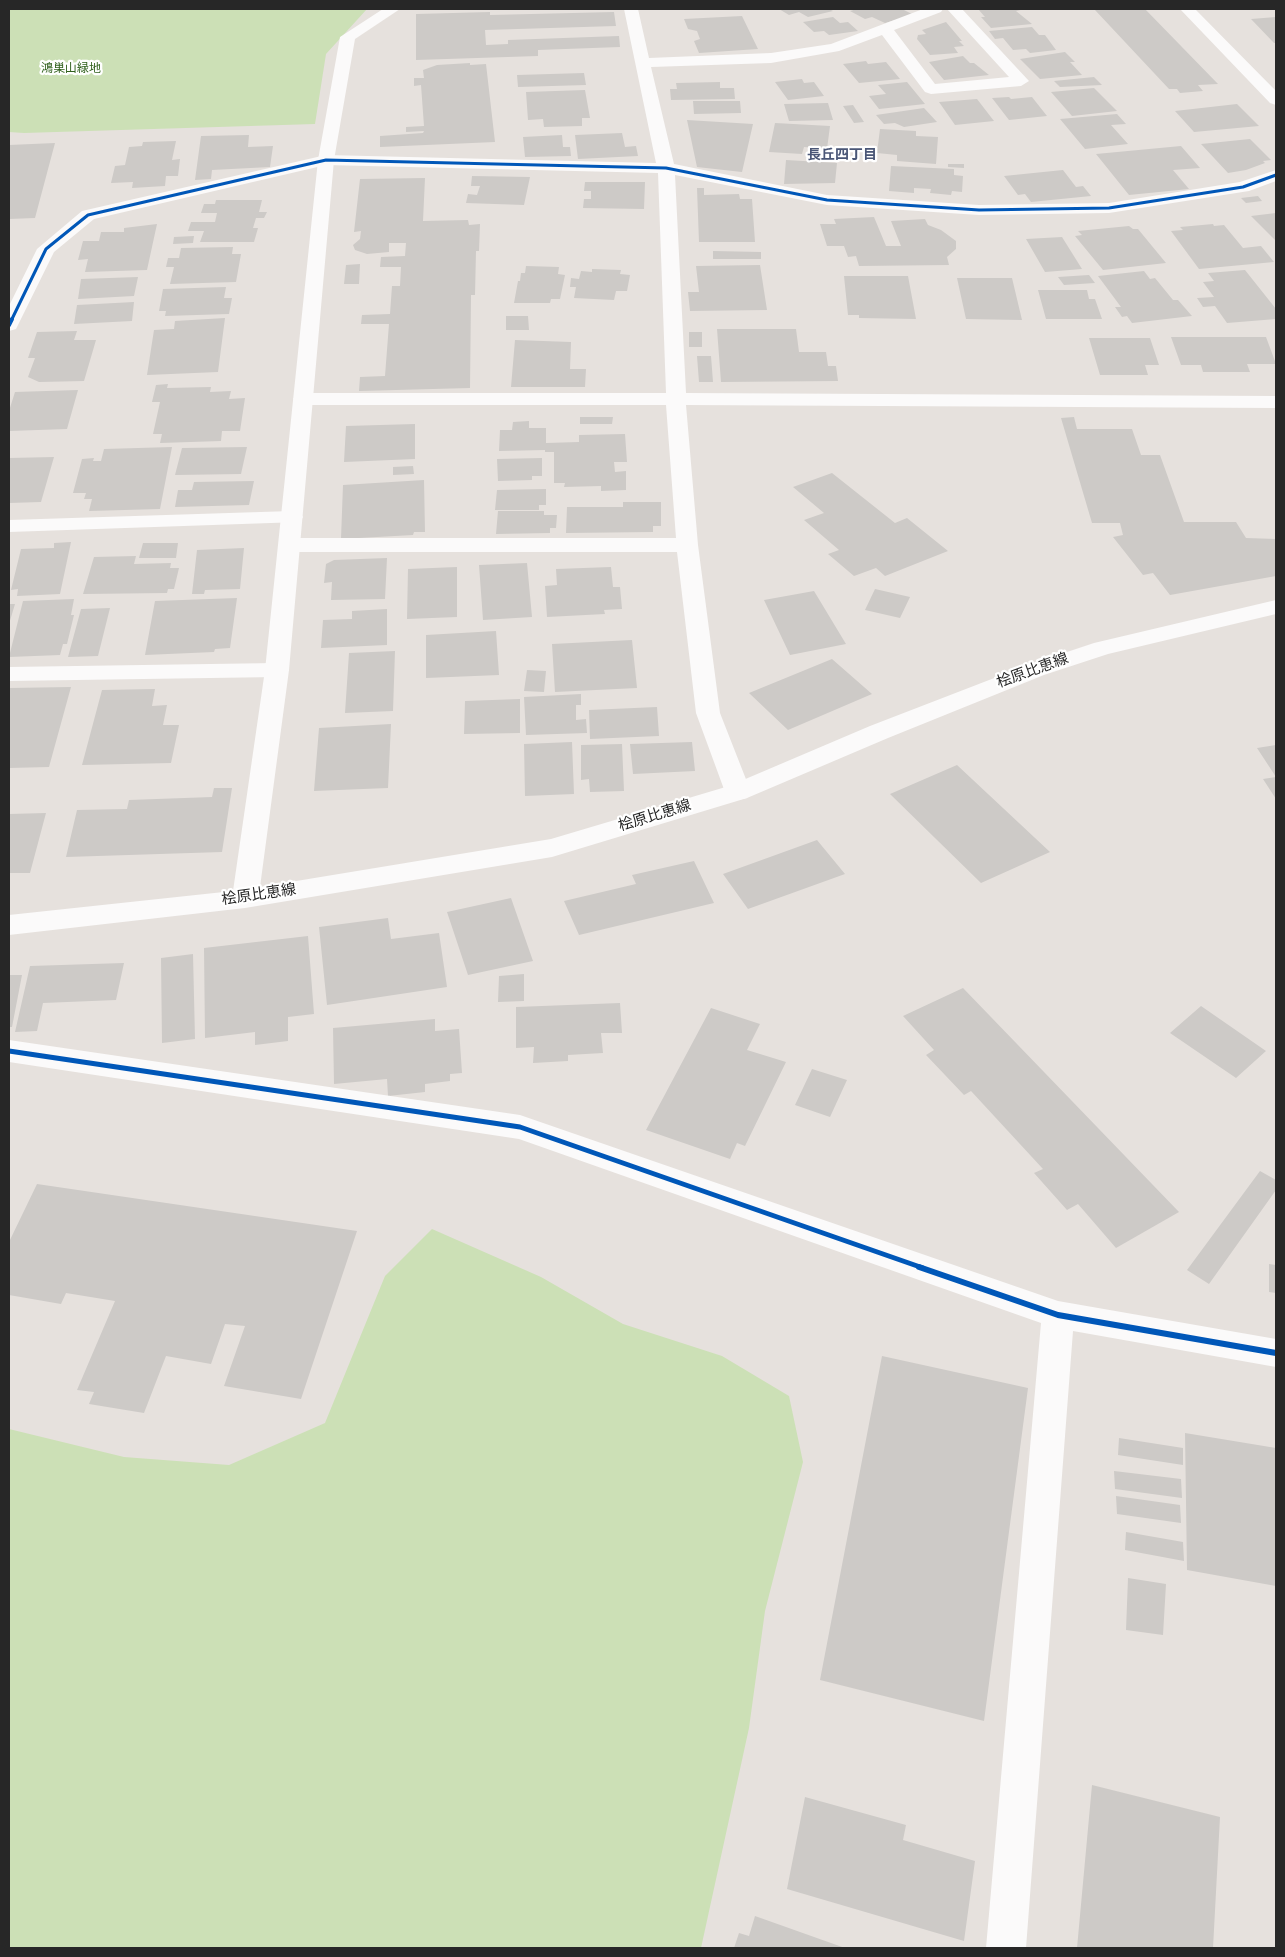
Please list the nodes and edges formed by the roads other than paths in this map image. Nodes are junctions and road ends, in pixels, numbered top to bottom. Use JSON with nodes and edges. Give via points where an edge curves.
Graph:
{"nodes":[{"id":1,"x":393,"y":9,"type":"edge"},
{"id":2,"x":632,"y":9,"type":"edge"},
{"id":3,"x":936,"y":9,"type":"edge"},
{"id":4,"x":954,"y":9,"type":"edge"},
{"id":5,"x":1187,"y":9,"type":"edge"},
{"id":6,"x":886,"y":28,"type":"junction"},
{"id":7,"x":642,"y":63,"type":"junction"},
{"id":8,"x":1276,"y":100,"type":"edge"},
{"id":9,"x":326,"y":160,"type":"junction"},
{"id":10,"x":666,"y":168,"type":"junction"},
{"id":11,"x":1276,"y":175,"type":"edge"},
{"id":12,"x":9,"y":325,"type":"edge"},
{"id":13,"x":676,"y":398,"type":"junction"},
{"id":14,"x":303,"y":399,"type":"junction"},
{"id":15,"x":1276,"y":402,"type":"edge"},
{"id":16,"x":292,"y":517,"type":"junction"},
{"id":17,"x":9,"y":526,"type":"edge"},
{"id":18,"x":290,"y":545,"type":"junction"},
{"id":19,"x":687,"y":545,"type":"junction"},
{"id":20,"x":1276,"y":607,"type":"edge"},
{"id":21,"x":277,"y":670,"type":"junction"},
{"id":22,"x":9,"y":674,"type":"edge"},
{"id":23,"x":738,"y":792,"type":"junction"},
{"id":24,"x":245,"y":898,"type":"junction"},
{"id":25,"x":9,"y":925,"type":"edge"},
{"id":26,"x":9,"y":1050,"type":"edge"},
{"id":27,"x":1058,"y":1315,"type":"junction"},
{"id":28,"x":1276,"y":1353,"type":"edge"},
{"id":29,"x":1006,"y":1948,"type":"edge"}],
"edges":[{"from":1,"to":9,"type":"street","via":[[348,37]]},
{"from":2,"to":7,"type":"street"},
{"from":3,"to":6,"type":"street"},
{"from":4,"to":6,"type":"street","via":[[1021,81],[932,89]]},
{"from":5,"to":8,"type":"street"},
{"from":6,"to":7,"type":"street","via":[[834,48],[771,58]]},
{"from":7,"to":10,"type":"street"},
{"from":9,"to":10,"type":"street"},
{"from":9,"to":12,"type":"street","via":[[88,215],[46,249]]},
{"from":9,"to":14,"type":"street"},
{"from":10,"to":11,"type":"street","via":[[827,200],[979,210],[1109,208],[1243,187]]},
{"from":10,"to":13,"type":"street"},
{"from":13,"to":14,"type":"street"},
{"from":13,"to":15,"type":"street"},
{"from":13,"to":19,"type":"street"},
{"from":14,"to":16,"type":"street"},
{"from":16,"to":17,"type":"street"},
{"from":16,"to":18,"type":"street"},
{"from":18,"to":19,"type":"street"},
{"from":18,"to":21,"type":"street"},
{"from":19,"to":23,"type":"street","via":[[708,713]]},
{"from":20,"to":23,"type":"street","name":"桧原比恵線","via":[[1102,648],[1036,670]]},
{"from":21,"to":22,"type":"street"},
{"from":21,"to":24,"type":"street"},
{"from":23,"to":24,"type":"street","name":"桧原比恵線","via":[[552,848]]},
{"from":24,"to":25,"type":"street","name":"桧原比恵線"},
{"from":26,"to":27,"type":"street","via":[[520,1127]]},
{"from":27,"to":28,"type":"street"},
{"from":27,"to":29,"type":"street"}]}
